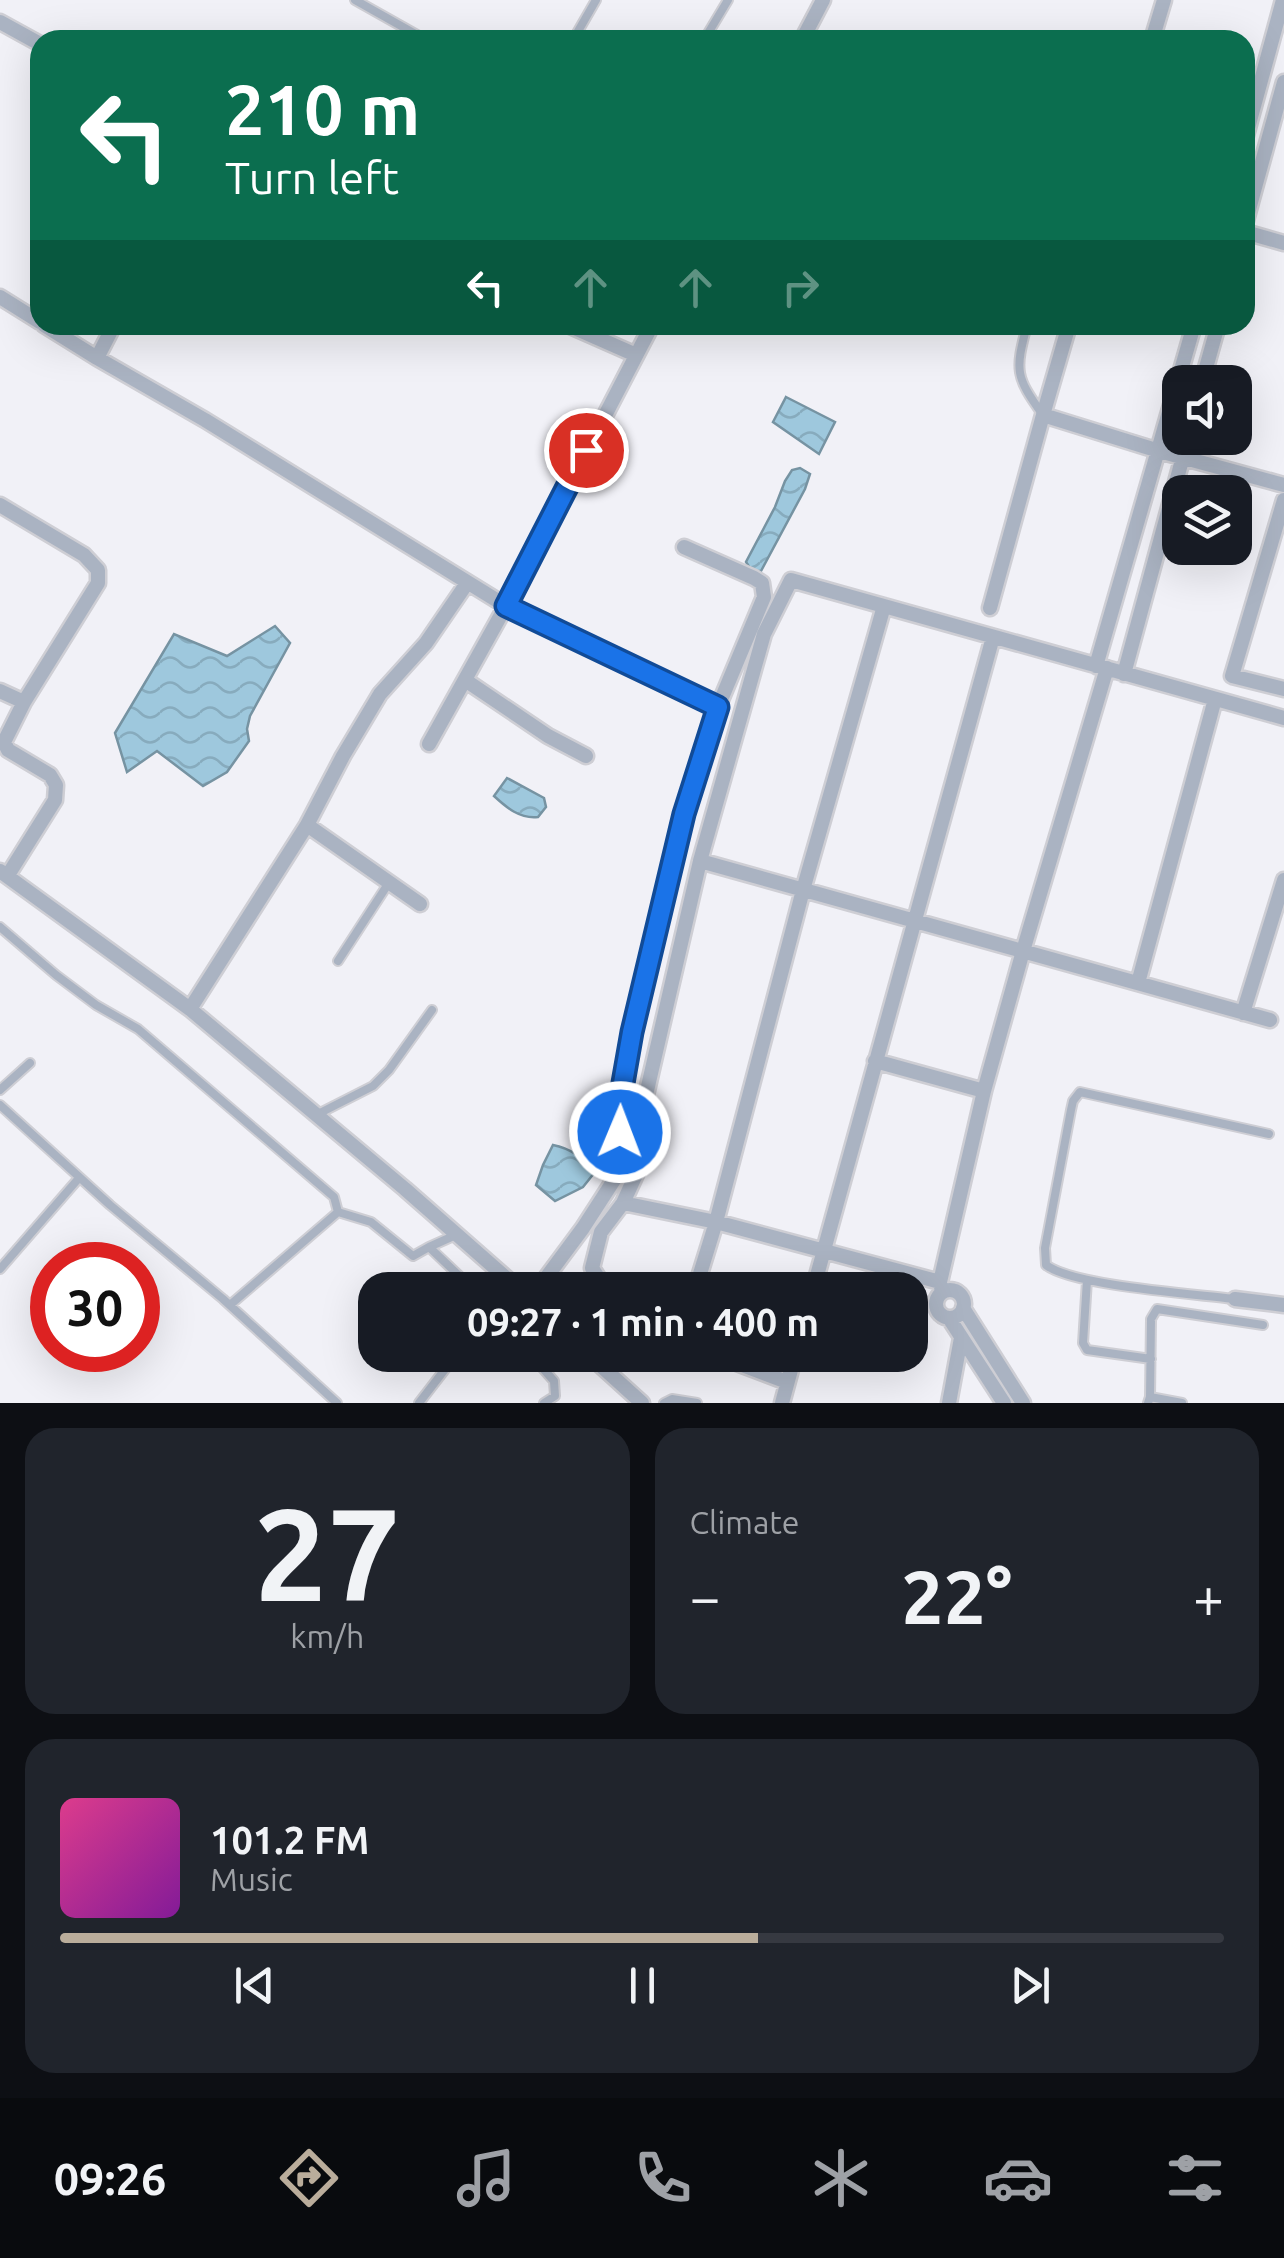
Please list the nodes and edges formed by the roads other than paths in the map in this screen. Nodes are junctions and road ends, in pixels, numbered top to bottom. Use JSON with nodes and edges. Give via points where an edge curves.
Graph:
{"nodes":[{"id":1,"x":355,"y":0,"type":"edge"},
{"id":2,"x":596,"y":0,"type":"edge"},
{"id":3,"x":728,"y":0,"type":"edge"},
{"id":4,"x":823,"y":0,"type":"edge"},
{"id":5,"x":1164,"y":0,"type":"edge"},
{"id":6,"x":1282,"y":0,"type":"edge"},
{"id":7,"x":0,"y":22,"type":"edge"},
{"id":8,"x":408,"y":30,"type":"edge"},
{"id":9,"x":579,"y":30,"type":"edge"},
{"id":10,"x":710,"y":30,"type":"edge"},
{"id":11,"x":807,"y":30,"type":"edge"},
{"id":12,"x":1155,"y":30,"type":"edge"},
{"id":13,"x":30,"y":38,"type":"edge"},
{"id":14,"x":1284,"y":82,"type":"edge"},
{"id":15,"x":1255,"y":101,"type":"edge"},
{"id":16,"x":1255,"y":191,"type":"edge"},
{"id":17,"x":1255,"y":232,"type":"edge"},
{"id":18,"x":1284,"y":243,"type":"edge"},
{"id":19,"x":0,"y":297,"type":"edge"},
{"id":20,"x":30,"y":316,"type":"edge"},
{"id":21,"x":59,"y":335,"type":"edge"},
{"id":22,"x":109,"y":335,"type":"edge"},
{"id":23,"x":591,"y":335,"type":"edge"},
{"id":24,"x":647,"y":335,"type":"edge"},
{"id":25,"x":1024,"y":335,"type":"edge"},
{"id":26,"x":1065,"y":335,"type":"edge"},
{"id":27,"x":1191,"y":335,"type":"edge"},
{"id":28,"x":1215,"y":335,"type":"edge"},
{"id":29,"x":636,"y":355,"type":"junction"},
{"id":30,"x":96,"y":358,"type":"junction"},
{"id":31,"x":1207,"y":365,"type":"edge"},
{"id":32,"x":1043,"y":415,"type":"junction"},
{"id":33,"x":1159,"y":451,"type":"junction"},
{"id":34,"x":1183,"y":455,"type":"edge"},
{"id":35,"x":1182,"y":458,"type":"junction"},
{"id":36,"x":1284,"y":485,"type":"edge"},
{"id":37,"x":1284,"y":500,"type":"edge"},
{"id":38,"x":0,"y":505,"type":"edge"},
{"id":39,"x":684,"y":547,"type":"dead end"},
{"id":40,"x":464,"y":582,"type":"junction"},
{"id":41,"x":506,"y":606,"type":"junction"},
{"id":42,"x":884,"y":606,"type":"junction"},
{"id":43,"x":990,"y":608,"type":"dead end"},
{"id":44,"x":994,"y":637,"type":"junction"},
{"id":45,"x":1102,"y":667,"type":"junction"},
{"id":46,"x":1124,"y":674,"type":"junction"},
{"id":47,"x":465,"y":680,"type":"junction"},
{"id":48,"x":1284,"y":689,"type":"edge"},
{"id":49,"x":0,"y":691,"type":"edge"},
{"id":50,"x":1215,"y":699,"type":"junction"},
{"id":51,"x":24,"y":702,"type":"junction"},
{"id":52,"x":718,"y":707,"type":"junction"},
{"id":53,"x":1284,"y":718,"type":"edge"},
{"id":54,"x":428,"y":744,"type":"dead end"},
{"id":55,"x":586,"y":756,"type":"dead end"},
{"id":56,"x":307,"y":824,"type":"junction"},
{"id":57,"x":700,"y":861,"type":"junction"},
{"id":58,"x":4,"y":873,"type":"edge"},
{"id":59,"x":1284,"y":880,"type":"edge"},
{"id":60,"x":390,"y":881,"type":"junction"},
{"id":61,"x":804,"y":890,"type":"junction"},
{"id":62,"x":420,"y":904,"type":"dead end"},
{"id":63,"x":914,"y":921,"type":"junction"},
{"id":64,"x":0,"y":927,"type":"edge"},
{"id":65,"x":1023,"y":951,"type":"junction"},
{"id":66,"x":338,"y":961,"type":"dead end"},
{"id":67,"x":1138,"y":983,"type":"junction"},
{"id":68,"x":190,"y":1009,"type":"junction"},
{"id":69,"x":432,"y":1010,"type":"dead end"},
{"id":70,"x":1242,"y":1012,"type":"junction"},
{"id":71,"x":1270,"y":1020,"type":"dead end"},
{"id":72,"x":875,"y":1061,"type":"junction"},
{"id":73,"x":30,"y":1063,"type":"dead end"},
{"id":74,"x":0,"y":1090,"type":"edge"},
{"id":75,"x":984,"y":1091,"type":"junction"},
{"id":76,"x":0,"y":1105,"type":"edge"},
{"id":77,"x":316,"y":1115,"type":"junction"},
{"id":78,"x":1269,"y":1134,"type":"dead end"},
{"id":79,"x":79,"y":1178,"type":"junction"},
{"id":80,"x":623,"y":1203,"type":"junction"},
{"id":81,"x":338,"y":1212,"type":"junction"},
{"id":82,"x":716,"y":1222,"type":"junction"},
{"id":83,"x":458,"y":1234,"type":"junction"},
{"id":84,"x":430,"y":1246,"type":"junction"},
{"id":85,"x":824,"y":1252,"type":"junction"},
{"id":86,"x":0,"y":1269,"type":"edge"},
{"id":87,"x":456,"y":1272,"type":"edge"},
{"id":88,"x":500,"y":1272,"type":"edge"},
{"id":89,"x":551,"y":1272,"type":"edge"},
{"id":90,"x":595,"y":1272,"type":"edge"},
{"id":91,"x":701,"y":1272,"type":"edge"},
{"id":92,"x":818,"y":1272,"type":"edge"},
{"id":93,"x":1087,"y":1280,"type":"junction"},
{"id":94,"x":941,"y":1287,"type":"junction"},
{"id":95,"x":1235,"y":1300,"type":"joint"},
{"id":96,"x":230,"y":1305,"type":"junction"},
{"id":97,"x":1284,"y":1305,"type":"edge"},
{"id":98,"x":963,"y":1308,"type":"junction"},
{"id":99,"x":949,"y":1318,"type":"junction"},
{"id":100,"x":1263,"y":1324,"type":"dead end"},
{"id":101,"x":961,"y":1338,"type":"junction"},
{"id":102,"x":1150,"y":1360,"type":"junction"},
{"id":103,"x":443,"y":1372,"type":"edge"},
{"id":104,"x":546,"y":1372,"type":"edge"},
{"id":105,"x":608,"y":1372,"type":"edge"},
{"id":106,"x":761,"y":1372,"type":"edge"},
{"id":107,"x":790,"y":1372,"type":"edge"},
{"id":108,"x":787,"y":1382,"type":"junction"},
{"id":109,"x":1149,"y":1400,"type":"edge"},
{"id":110,"x":337,"y":1403,"type":"edge"},
{"id":111,"x":419,"y":1403,"type":"edge"},
{"id":112,"x":544,"y":1403,"type":"edge"},
{"id":113,"x":642,"y":1403,"type":"edge"},
{"id":114,"x":664,"y":1403,"type":"edge"},
{"id":115,"x":696,"y":1403,"type":"edge"},
{"id":116,"x":782,"y":1403,"type":"edge"},
{"id":117,"x":949,"y":1403,"type":"edge"},
{"id":118,"x":1004,"y":1403,"type":"edge"},
{"id":119,"x":1023,"y":1403,"type":"edge"},
{"id":120,"x":1182,"y":1403,"type":"edge"}],
"edges":[{"from":1,"to":8,"type":"lane"},
{"from":2,"to":9,"type":"lane"},
{"from":3,"to":10,"type":"lane"},
{"from":4,"to":11,"type":"street"},
{"from":5,"to":12,"type":"street"},
{"from":6,"to":15,"type":"street"},
{"from":7,"to":13,"type":"street"},
{"from":14,"to":16,"type":"street"},
{"from":17,"to":18,"type":"street"},
{"from":19,"to":20,"type":"street"},
{"from":21,"to":30,"type":"street"},
{"from":22,"to":30,"type":"street"},
{"from":23,"to":29,"type":"street"},
{"from":24,"to":29,"type":"street"},
{"from":25,"to":32,"type":"lane","via":[[1019,374]]},
{"from":26,"to":32,"type":"street"},
{"from":27,"to":33,"type":"street"},
{"from":28,"to":31,"type":"street"},
{"from":29,"to":41,"type":"street"},
{"from":30,"to":40,"type":"street"},
{"from":32,"to":33,"type":"street"},
{"from":32,"to":43,"type":"street"},
{"from":33,"to":35,"type":"street"},
{"from":33,"to":45,"type":"street"},
{"from":34,"to":35,"type":"street"},
{"from":35,"to":36,"type":"street"},
{"from":35,"to":46,"type":"street"},
{"from":37,"to":48,"type":"street","via":[[1232,676]]},
{"from":38,"to":51,"type":"street","via":[[98,570],[98,582]]},
{"from":39,"to":52,"type":"street","via":[[754,578],[764,589]]},
{"from":40,"to":41,"type":"street"},
{"from":40,"to":56,"type":"street","via":[[426,643],[380,694]]},
{"from":41,"to":47,"type":"street"},
{"from":41,"to":52,"type":"street"},
{"from":42,"to":44,"type":"street"},
{"from":42,"to":57,"type":"street","via":[[791,580],[764,634]]},
{"from":42,"to":61,"type":"street"},
{"from":44,"to":45,"type":"street"},
{"from":44,"to":63,"type":"street"},
{"from":45,"to":46,"type":"street"},
{"from":45,"to":65,"type":"street"},
{"from":46,"to":50,"type":"street"},
{"from":47,"to":54,"type":"street"},
{"from":47,"to":55,"type":"street"},
{"from":49,"to":51,"type":"street"},
{"from":50,"to":53,"type":"street"},
{"from":50,"to":67,"type":"street"},
{"from":51,"to":58,"type":"street","via":[[4,742],[50,775],[55,800]]},
{"from":52,"to":89,"type":"street","via":[[684,814],[621,1082],[617,1117],[626,1160]]},
{"from":56,"to":60,"type":"street"},
{"from":56,"to":68,"type":"street"},
{"from":57,"to":61,"type":"street"},
{"from":57,"to":80,"type":"street","via":[[640,1121],[643,1158]]},
{"from":58,"to":68,"type":"street"},
{"from":59,"to":70,"type":"street"},
{"from":60,"to":62,"type":"street"},
{"from":60,"to":66,"type":"lane"},
{"from":61,"to":63,"type":"street"},
{"from":61,"to":82,"type":"street"},
{"from":63,"to":65,"type":"street"},
{"from":63,"to":72,"type":"street"},
{"from":64,"to":81,"type":"lane","via":[[96,1005],[138,1029],[334,1197]]},
{"from":65,"to":67,"type":"street"},
{"from":65,"to":75,"type":"street"},
{"from":67,"to":70,"type":"street"},
{"from":68,"to":77,"type":"street"},
{"from":69,"to":77,"type":"lane","via":[[373,1086]]},
{"from":70,"to":71,"type":"street"},
{"from":72,"to":75,"type":"street"},
{"from":72,"to":85,"type":"street"},
{"from":73,"to":74,"type":"lane"},
{"from":75,"to":94,"type":"street"},
{"from":76,"to":79,"type":"lane"},
{"from":77,"to":83,"type":"street"},
{"from":78,"to":93,"type":"lane","via":[[1080,1092],[1045,1248],[1046,1264],[1055,1272]]},
{"from":79,"to":86,"type":"lane"},
{"from":79,"to":96,"type":"lane"},
{"from":80,"to":82,"type":"street"},
{"from":80,"to":90,"type":"street","via":[[601,1232]]},
{"from":81,"to":84,"type":"lane","via":[[371,1222],[413,1256]]},
{"from":81,"to":96,"type":"lane"},
{"from":82,"to":85,"type":"street"},
{"from":82,"to":91,"type":"street"},
{"from":83,"to":84,"type":"lane"},
{"from":83,"to":88,"type":"street"},
{"from":84,"to":87,"type":"lane"},
{"from":85,"to":92,"type":"street"},
{"from":85,"to":94,"type":"street"},
{"from":93,"to":95,"type":"lane"},
{"from":93,"to":102,"type":"lane","via":[[1087,1350]]},
{"from":94,"to":98,"type":"street","via":[[960,1294]]},
{"from":94,"to":99,"type":"street","via":[[936,1307]]},
{"from":95,"to":97,"type":"street"},
{"from":96,"to":110,"type":"lane"},
{"from":98,"to":99,"type":"street"},
{"from":98,"to":119,"type":"street"},
{"from":99,"to":101,"type":"street"},
{"from":100,"to":102,"type":"lane","via":[[1157,1309]]},
{"from":101,"to":117,"type":"street"},
{"from":101,"to":118,"type":"street"},
{"from":102,"to":109,"type":"lane"},
{"from":103,"to":111,"type":"lane"},
{"from":104,"to":112,"type":"lane","via":[[555,1396]]},
{"from":105,"to":113,"type":"street"},
{"from":106,"to":108,"type":"street"},
{"from":107,"to":108,"type":"street"},
{"from":108,"to":116,"type":"street"},
{"from":109,"to":120,"type":"lane"},
{"from":114,"to":115,"type":"lane"}]}
